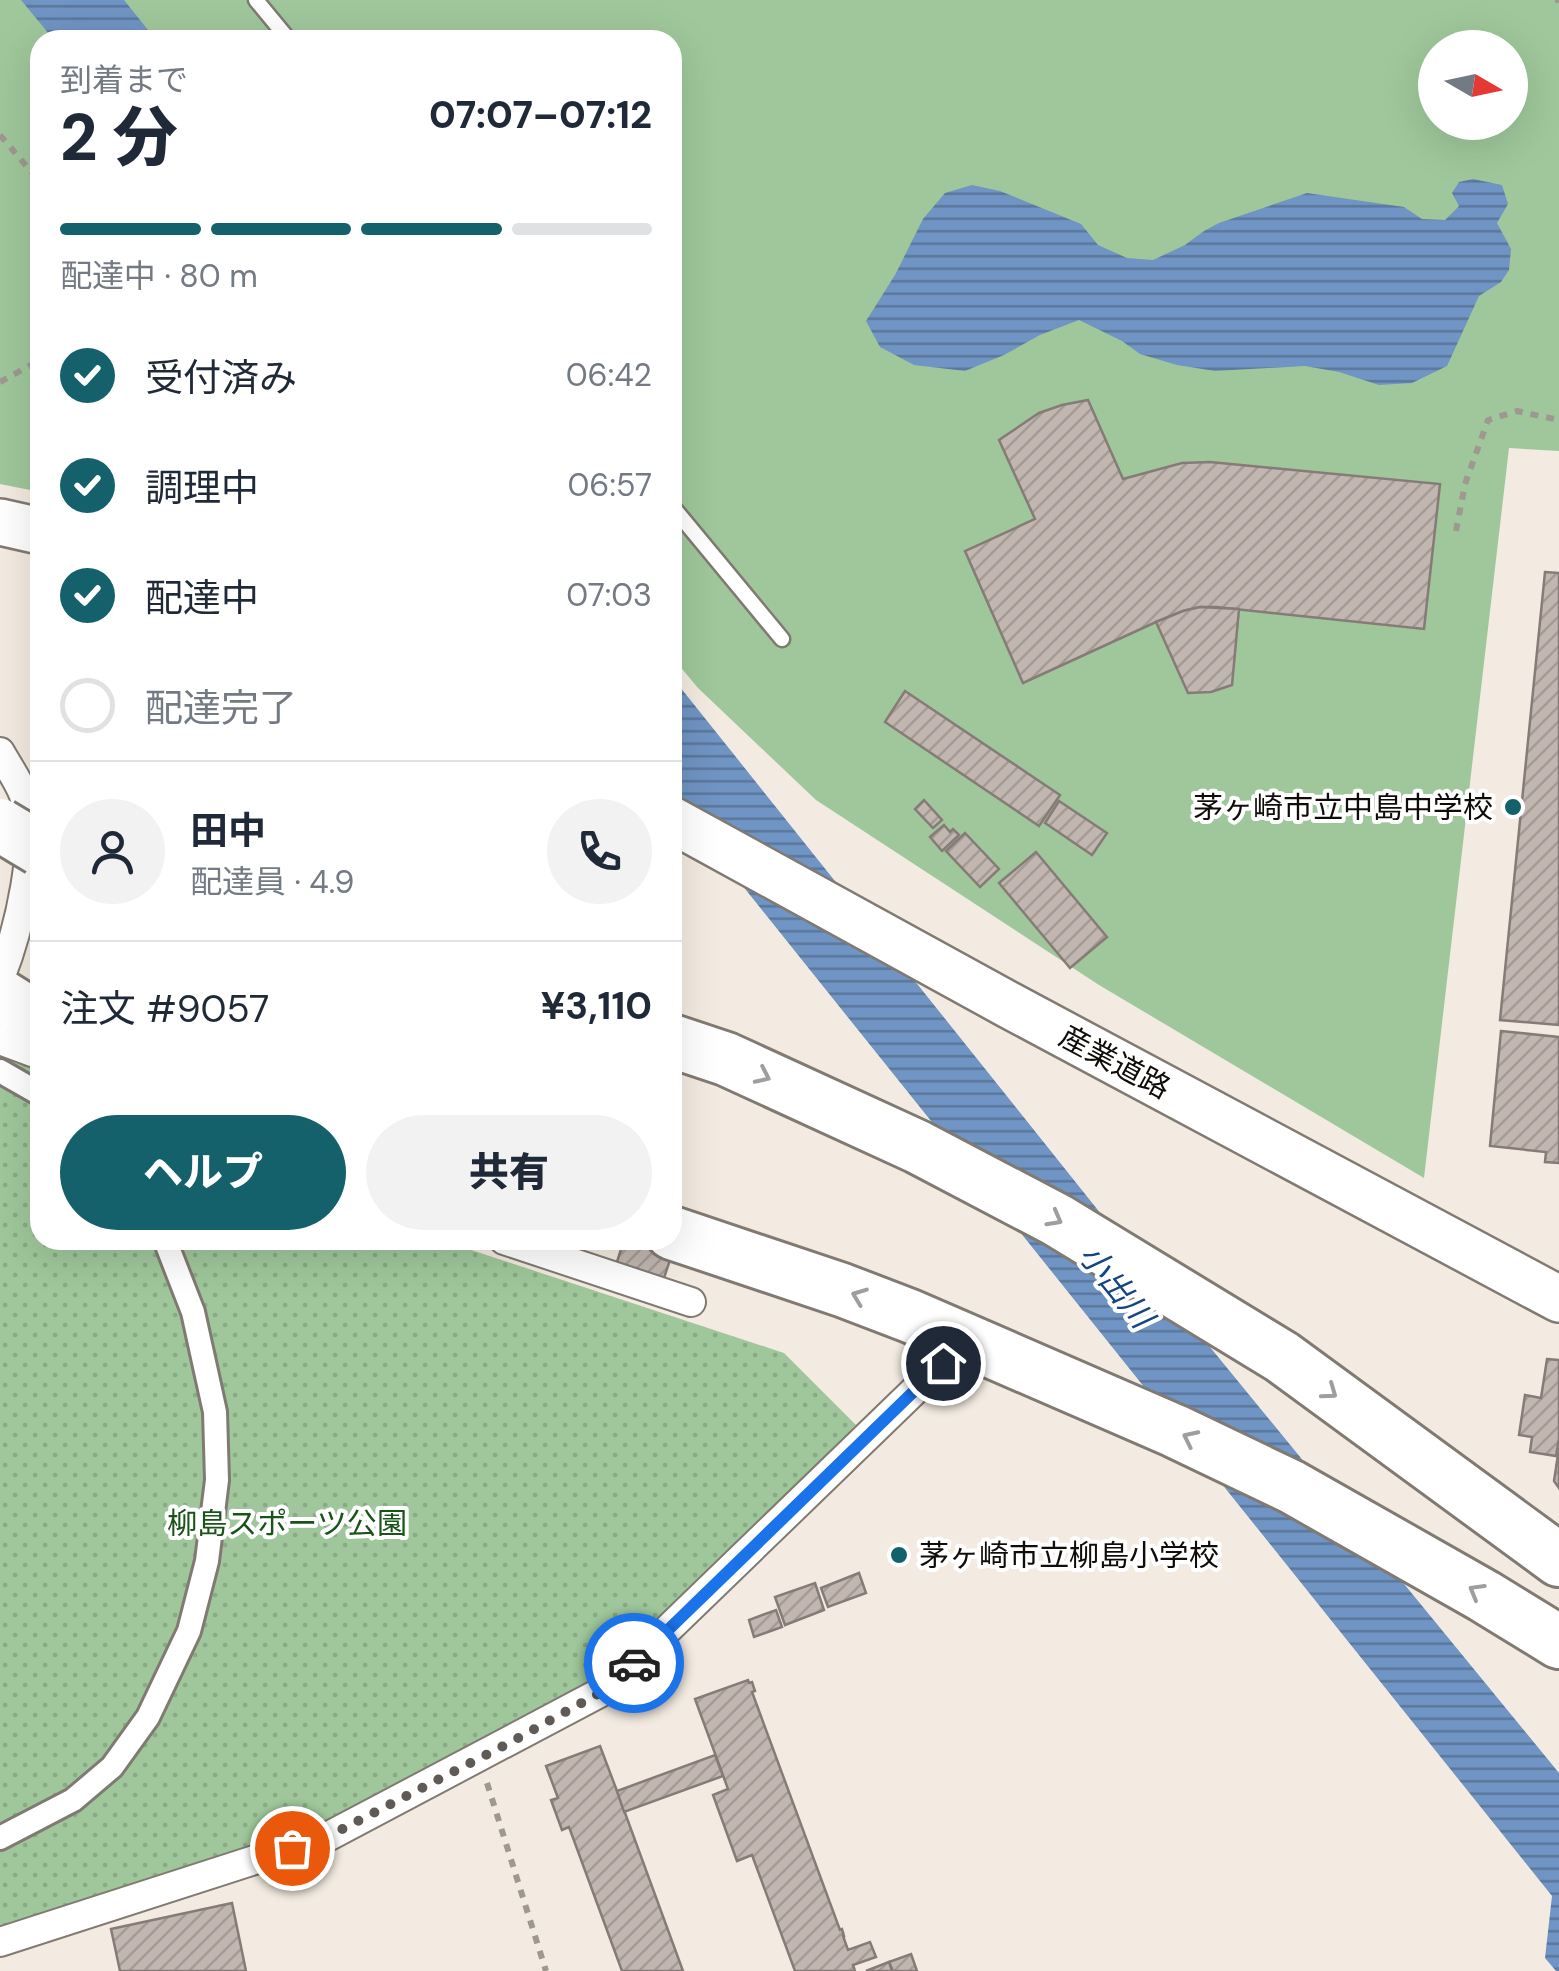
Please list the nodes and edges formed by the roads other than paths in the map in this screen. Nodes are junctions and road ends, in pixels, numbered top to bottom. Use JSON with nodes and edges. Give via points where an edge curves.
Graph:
{"nodes":[{"id":1,"x":256,"y":0,"type":"edge"},
{"id":2,"x":281,"y":30,"type":"edge"},
{"id":3,"x":682,"y":518,"type":"edge"},
{"id":4,"x":0,"y":522,"type":"edge"},
{"id":5,"x":30,"y":529,"type":"edge"},
{"id":6,"x":782,"y":639,"type":"dead end"},
{"id":7,"x":0,"y":752,"type":"edge"},
{"id":8,"x":0,"y":825,"type":"edge"},
{"id":9,"x":682,"y":825,"type":"edge"},
{"id":10,"x":30,"y":844,"type":"edge"},
{"id":11,"x":0,"y":978,"type":"edge"},
{"id":12,"x":0,"y":995,"type":"edge"},
{"id":13,"x":30,"y":1014,"type":"edge"},
{"id":14,"x":0,"y":1040,"type":"edge"},
{"id":15,"x":682,"y":1044,"type":"edge"},
{"id":16,"x":30,"y":1051,"type":"edge"},
{"id":17,"x":0,"y":1071,"type":"edge"},
{"id":18,"x":30,"y":1088,"type":"edge"},
{"id":19,"x":682,"y":1237,"type":"edge"},
{"id":20,"x":169,"y":1250,"type":"edge"},
{"id":21,"x":534,"y":1250,"type":"edge"},
{"id":22,"x":1559,"y":1299,"type":"edge"},
{"id":23,"x":691,"y":1302,"type":"dead end"},
{"id":24,"x":943,"y":1363,"type":"dead end"},
{"id":25,"x":1559,"y":1560,"type":"edge"},
{"id":26,"x":1559,"y":1642,"type":"edge"},
{"id":27,"x":0,"y":1838,"type":"edge"},
{"id":28,"x":0,"y":1942,"type":"edge"}],
"edges":[{"from":1,"to":2,"type":"lane"},
{"from":3,"to":6,"type":"lane"},
{"from":4,"to":5,"type":"main road"},
{"from":7,"to":11,"type":"street","via":[[24,796],[29,823],[26,885]]},
{"from":8,"to":10,"type":"highway","bridge":true},
{"from":9,"to":22,"type":"main road","name":"産業道路"},
{"from":12,"to":13,"type":"highway"},
{"from":14,"to":16,"type":"street"},
{"from":15,"to":25,"type":"highway","one_way":true,"via":[[918,1148],[1057,1220],[1282,1357]]},
{"from":17,"to":18,"type":"street"},
{"from":26,"to":19,"type":"highway","one_way":true,"via":[[1292,1487],[1175,1431],[910,1316]]},
{"from":20,"to":27,"type":"street","via":[[193,1312],[215,1412],[216,1480],[189,1631],[148,1717],[112,1767],[72,1800]]},
{"from":21,"to":23,"type":"street"},
{"from":24,"to":28,"type":"street","via":[[605,1690],[329,1836]]}]}
